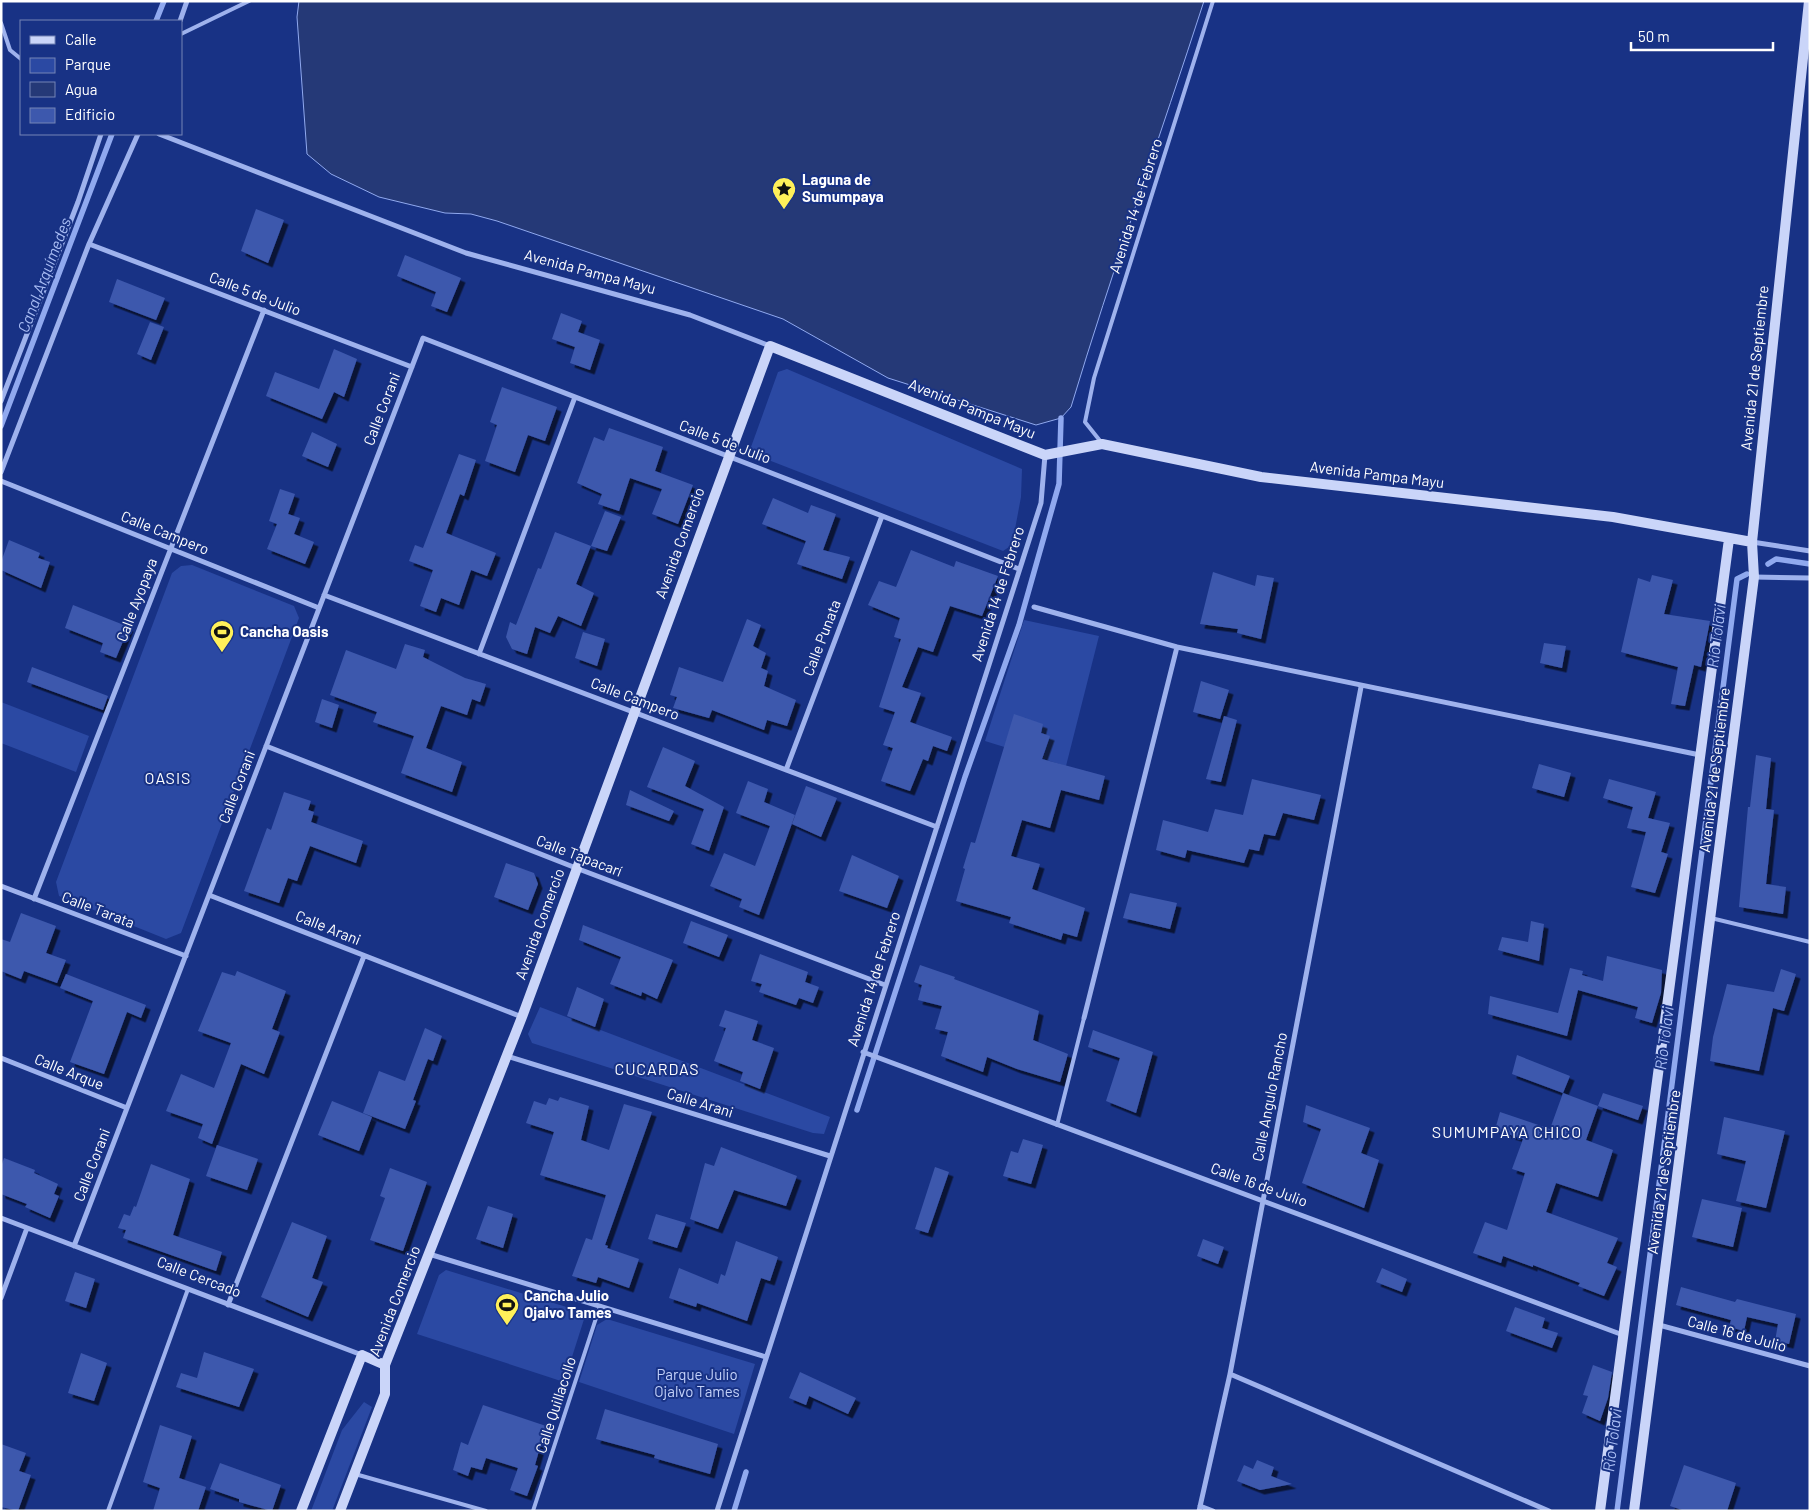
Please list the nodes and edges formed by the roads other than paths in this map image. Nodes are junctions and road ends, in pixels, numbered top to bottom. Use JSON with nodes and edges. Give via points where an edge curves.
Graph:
{"nodes":[{"id":1,"x":187,"y":1,"type":"edge"},
{"id":2,"x":249,"y":1,"type":"edge"},
{"id":3,"x":1213,"y":1,"type":"edge"},
{"id":4,"x":1809,"y":1,"type":"edge"},
{"id":5,"x":180,"y":20,"type":"edge"},
{"id":6,"x":1,"y":23,"type":"edge"},
{"id":7,"x":182,"y":34,"type":"edge"},
{"id":8,"x":20,"y":58,"type":"edge"},
{"id":9,"x":101,"y":135,"type":"edge"},
{"id":10,"x":138,"y":135,"type":"edge"},
{"id":11,"x":162,"y":135,"type":"edge"},
{"id":12,"x":89,"y":244,"type":"junction"},
{"id":13,"x":264,"y":310,"type":"junction"},
{"id":14,"x":423,"y":338,"type":"joint"},
{"id":15,"x":770,"y":346,"type":"junction"},
{"id":16,"x":412,"y":367,"type":"junction"},
{"id":17,"x":575,"y":397,"type":"junction"},
{"id":18,"x":1,"y":401,"type":"edge"},
{"id":19,"x":1102,"y":444,"type":"junction"},
{"id":20,"x":1046,"y":455,"type":"junction"},
{"id":21,"x":729,"y":456,"type":"junction"},
{"id":22,"x":1,"y":472,"type":"edge"},
{"id":23,"x":1,"y":481,"type":"edge"},
{"id":24,"x":882,"y":516,"type":"junction"},
{"id":25,"x":1729,"y":539,"type":"junction"},
{"id":26,"x":1752,"y":542,"type":"junction"},
{"id":27,"x":171,"y":550,"type":"junction"},
{"id":28,"x":1810,"y":551,"type":"edge"},
{"id":29,"x":1019,"y":569,"type":"junction"},
{"id":30,"x":1754,"y":577,"type":"junction"},
{"id":31,"x":1810,"y":578,"type":"edge"},
{"id":32,"x":324,"y":595,"type":"junction"},
{"id":33,"x":1034,"y":607,"type":"dead end"},
{"id":34,"x":319,"y":608,"type":"junction"},
{"id":35,"x":1176,"y":647,"type":"junction"},
{"id":36,"x":479,"y":654,"type":"junction"},
{"id":37,"x":1362,"y":687,"type":"junction"},
{"id":38,"x":633,"y":712,"type":"junction"},
{"id":39,"x":266,"y":746,"type":"junction"},
{"id":40,"x":1701,"y":755,"type":"junction"},
{"id":41,"x":786,"y":770,"type":"junction"},
{"id":42,"x":937,"y":827,"type":"junction"},
{"id":43,"x":576,"y":868,"type":"junction"},
{"id":44,"x":1,"y":886,"type":"edge"},
{"id":45,"x":209,"y":894,"type":"junction"},
{"id":46,"x":34,"y":899,"type":"junction"},
{"id":47,"x":1711,"y":918,"type":"junction"},
{"id":48,"x":1810,"y":942,"type":"edge"},
{"id":49,"x":186,"y":956,"type":"junction"},
{"id":50,"x":364,"y":956,"type":"junction"},
{"id":51,"x":885,"y":985,"type":"junction"},
{"id":52,"x":522,"y":1017,"type":"junction"},
{"id":53,"x":1084,"y":1018,"type":"joint"},
{"id":54,"x":865,"y":1053,"type":"junction"},
{"id":55,"x":507,"y":1056,"type":"junction"},
{"id":56,"x":1,"y":1058,"type":"edge"},
{"id":57,"x":127,"y":1108,"type":"junction"},
{"id":58,"x":1057,"y":1125,"type":"junction"},
{"id":59,"x":830,"y":1156,"type":"junction"},
{"id":60,"x":1263,"y":1200,"type":"junction"},
{"id":61,"x":1,"y":1218,"type":"edge"},
{"id":62,"x":27,"y":1228,"type":"junction"},
{"id":63,"x":74,"y":1246,"type":"junction"},
{"id":64,"x":429,"y":1254,"type":"junction"},
{"id":65,"x":188,"y":1289,"type":"junction"},
{"id":66,"x":1,"y":1298,"type":"edge"},
{"id":67,"x":228,"y":1305,"type":"junction"},
{"id":68,"x":600,"y":1306,"type":"junction"},
{"id":69,"x":1658,"y":1325,"type":"junction"},
{"id":70,"x":1623,"y":1335,"type":"junction"},
{"id":71,"x":362,"y":1355,"type":"junction"},
{"id":72,"x":766,"y":1357,"type":"junction"},
{"id":73,"x":386,"y":1365,"type":"junction"},
{"id":74,"x":1810,"y":1366,"type":"edge"},
{"id":75,"x":1230,"y":1374,"type":"junction"},
{"id":76,"x":354,"y":1474,"type":"junction"},
{"id":77,"x":1200,"y":1508,"type":"edge"},
{"id":78,"x":108,"y":1511,"type":"edge"},
{"id":79,"x":301,"y":1511,"type":"edge"},
{"id":80,"x":340,"y":1511,"type":"edge"},
{"id":81,"x":486,"y":1511,"type":"edge"},
{"id":82,"x":533,"y":1511,"type":"edge"},
{"id":83,"x":717,"y":1511,"type":"edge"},
{"id":84,"x":1213,"y":1511,"type":"edge"},
{"id":85,"x":1549,"y":1511,"type":"edge"},
{"id":86,"x":1600,"y":1511,"type":"edge"},
{"id":87,"x":1634,"y":1511,"type":"edge"}],
"edges":[{"from":1,"to":5,"type":"street"},
{"from":2,"to":7,"type":"lane"},
{"from":3,"to":19,"type":"lane","name":"Avenida 14 de Febrero","via":[[1094,378],[1085,422]]},
{"from":4,"to":26,"type":"street","name":"Avenida 21 de Septiembre"},
{"from":6,"to":8,"type":"lane","via":[[10,50]]},
{"from":9,"to":18,"type":"street"},
{"from":10,"to":12,"type":"street"},
{"from":11,"to":15,"type":"street","name":"Avenida Pampa Mayu","via":[[466,253],[690,315]]},
{"from":12,"to":13,"type":"street","name":"Calle 5 de Julio"},
{"from":12,"to":22,"type":"street"},
{"from":13,"to":16,"type":"street","name":"Calle 5 de Julio"},
{"from":13,"to":27,"type":"street","name":"Calle Ayopaya"},
{"from":14,"to":16,"type":"street","name":"Calle Corani"},
{"from":14,"to":17,"type":"street","name":"Calle 5 de Julio"},
{"from":15,"to":20,"type":"street","name":"Avenida Pampa Mayu"},
{"from":15,"to":21,"type":"street","name":"Avenida Comercio"},
{"from":16,"to":32,"type":"street","name":"Calle Corani"},
{"from":17,"to":21,"type":"street","name":"Calle 5 de Julio"},
{"from":17,"to":36,"type":"street"},
{"from":19,"to":20,"type":"street","name":"Avenida Pampa Mayu"},
{"from":19,"to":25,"type":"street","name":"Avenida Pampa Mayu","via":[[1261,477],[1613,517]]},
{"from":20,"to":29,"type":"street","name":"Avenida 14 de Febrero","via":[[1041,502]]},
{"from":21,"to":24,"type":"street","name":"Calle 5 de Julio"},
{"from":21,"to":38,"type":"street","name":"Avenida Comercio"},
{"from":23,"to":27,"type":"street","name":"Calle Campero"},
{"from":24,"to":29,"type":"street","name":"Calle 5 de Julio"},
{"from":24,"to":41,"type":"street","name":"Calle Punata"},
{"from":25,"to":26,"type":"street","name":"Avenida Pampa Mayu"},
{"from":25,"to":40,"type":"street","name":"Avenida 21 de Septiembre"},
{"from":26,"to":28,"type":"street","name":"Avenida Pampa Mayu"},
{"from":26,"to":30,"type":"street","name":"Avenida 21 de Septiembre"},
{"from":27,"to":34,"type":"street","name":"Calle Campero"},
{"from":27,"to":46,"type":"street","name":"Calle Ayopaya"},
{"from":29,"to":42,"type":"street","name":"Avenida 14 de Febrero"},
{"from":30,"to":31,"type":"street"},
{"from":30,"to":47,"type":"street","name":"Avenida 21 de Septiembre"},
{"from":32,"to":34,"type":"street","name":"Calle Corani"},
{"from":32,"to":36,"type":"street","name":"Calle Campero"},
{"from":33,"to":35,"type":"street"},
{"from":34,"to":39,"type":"street","name":"Calle Corani"},
{"from":35,"to":37,"type":"street"},
{"from":35,"to":53,"type":"street"},
{"from":36,"to":38,"type":"street","name":"Calle Campero"},
{"from":37,"to":40,"type":"street"},
{"from":37,"to":60,"type":"street","name":"Calle Angulo Rancho"},
{"from":38,"to":41,"type":"street","name":"Calle Campero"},
{"from":38,"to":43,"type":"street","name":"Avenida Comercio"},
{"from":39,"to":43,"type":"street","name":"Calle Tapacarí"},
{"from":39,"to":45,"type":"street","name":"Calle Corani"},
{"from":40,"to":70,"type":"street","name":"Avenida 21 de Septiembre"},
{"from":41,"to":42,"type":"street","name":"Calle Campero"},
{"from":42,"to":51,"type":"street","name":"Avenida 14 de Febrero"},
{"from":43,"to":51,"type":"street","name":"Calle Tapacarí"},
{"from":43,"to":52,"type":"street","name":"Avenida Comercio"},
{"from":44,"to":46,"type":"street","name":"Calle Tarata"},
{"from":45,"to":49,"type":"street","name":"Calle Corani"},
{"from":45,"to":50,"type":"street","name":"Calle Arani"},
{"from":46,"to":49,"type":"street","name":"Calle Tarata"},
{"from":47,"to":48,"type":"lane"},
{"from":47,"to":69,"type":"street","name":"Avenida 21 de Septiembre"},
{"from":49,"to":57,"type":"street","name":"Calle Corani"},
{"from":50,"to":52,"type":"street","name":"Calle Arani"},
{"from":50,"to":67,"type":"street"},
{"from":51,"to":54,"type":"street","name":"Avenida 14 de Febrero"},
{"from":52,"to":55,"type":"street","name":"Avenida Comercio"},
{"from":53,"to":58,"type":"lane"},
{"from":54,"to":58,"type":"street","name":"Calle 16 de Julio"},
{"from":54,"to":59,"type":"street","name":"Avenida 14 de Febrero"},
{"from":55,"to":59,"type":"street","name":"Calle Arani"},
{"from":55,"to":64,"type":"street","name":"Avenida Comercio"},
{"from":56,"to":57,"type":"street","name":"Calle Arque"},
{"from":57,"to":63,"type":"street","name":"Calle Corani"},
{"from":58,"to":60,"type":"street","name":"Calle 16 de Julio"},
{"from":59,"to":72,"type":"street","name":"Avenida 14 de Febrero"},
{"from":60,"to":70,"type":"street","name":"Calle 16 de Julio"},
{"from":60,"to":75,"type":"street","name":"Calle Angulo Rancho"},
{"from":61,"to":62,"type":"street","name":"Calle Cercado"},
{"from":62,"to":63,"type":"street","name":"Calle Cercado"},
{"from":62,"to":66,"type":"street"},
{"from":63,"to":65,"type":"street","name":"Calle Cercado"},
{"from":64,"to":68,"type":"street"},
{"from":64,"to":73,"type":"street","name":"Avenida Comercio"},
{"from":65,"to":67,"type":"street","name":"Calle Cercado"},
{"from":65,"to":78,"type":"lane"},
{"from":67,"to":71,"type":"street","name":"Calle Cercado"},
{"from":68,"to":72,"type":"street"},
{"from":68,"to":82,"type":"lane","name":"Calle Quillacollo"},
{"from":69,"to":74,"type":"street","name":"Calle 16 de Julio"},
{"from":69,"to":87,"type":"street","name":"Avenida 21 de Septiembre"},
{"from":70,"to":86,"type":"street","name":"Avenida 21 de Septiembre"},
{"from":71,"to":73,"type":"street","name":"Calle Cercado"},
{"from":71,"to":79,"type":"street","name":"Avenida Comercio"},
{"from":72,"to":83,"type":"street","name":"Avenida 14 de Febrero"},
{"from":73,"to":76,"type":"street","name":"Avenida Comercio","via":[[385,1394]]},
{"from":75,"to":77,"type":"street","name":"Calle Angulo Rancho"},
{"from":75,"to":85,"type":"street"},
{"from":76,"to":80,"type":"street","name":"Avenida Comercio"},
{"from":76,"to":81,"type":"lane"},
{"from":77,"to":84,"type":"street"}]}
